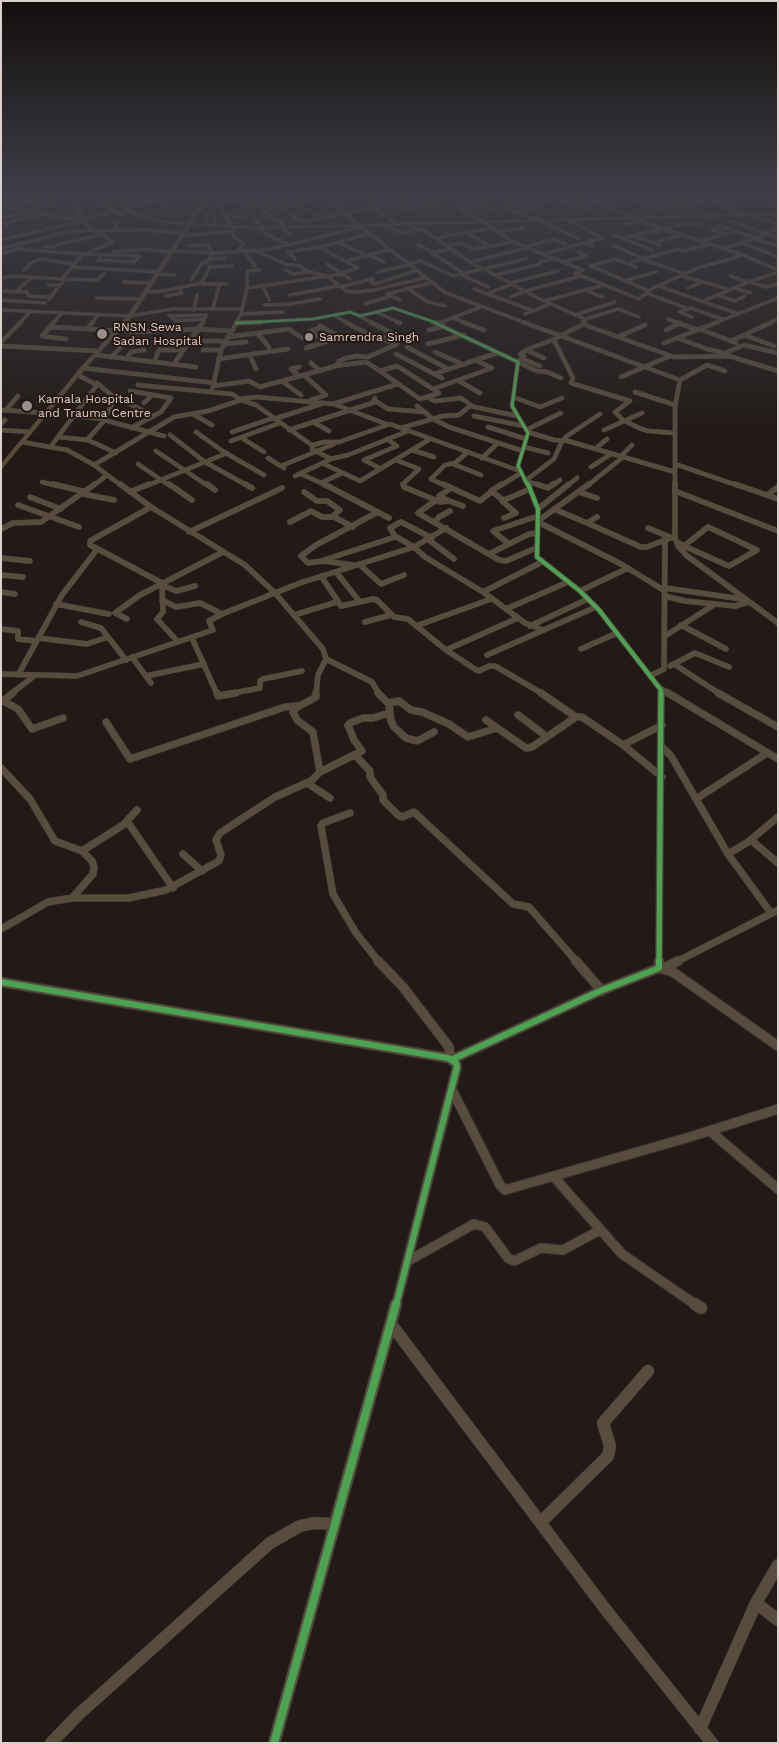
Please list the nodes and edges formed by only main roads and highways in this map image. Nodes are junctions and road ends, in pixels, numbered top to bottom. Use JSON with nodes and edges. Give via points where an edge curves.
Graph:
{"nodes":[{"id":1,"x":156,"y":276,"type":"edge"},
{"id":2,"x":1,"y":468,"type":"edge"}],
"edges":[{"from":1,"to":2,"type":"main road","via":[[130,316]]}]}
